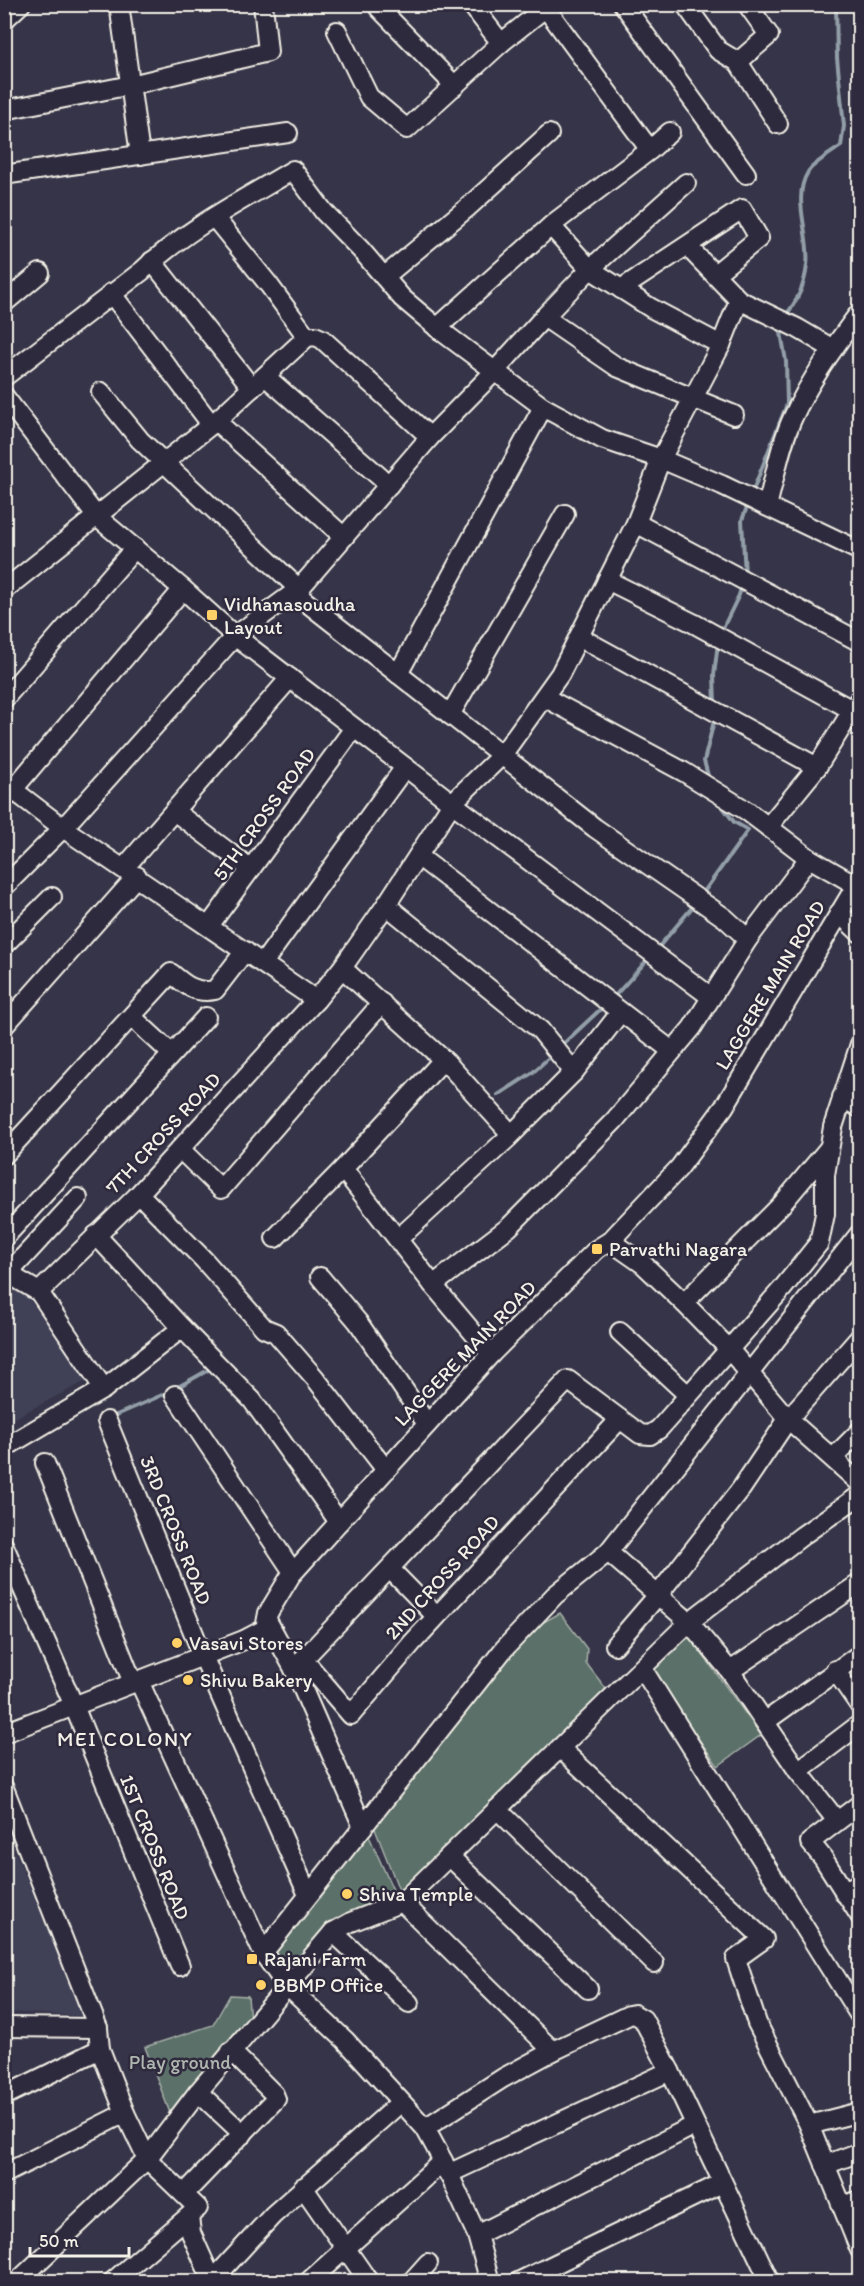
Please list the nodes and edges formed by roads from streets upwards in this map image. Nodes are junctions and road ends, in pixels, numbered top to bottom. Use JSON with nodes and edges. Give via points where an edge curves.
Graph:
{"nodes":[{"id":1,"x":21,"y":4,"type":"edge"},
{"id":2,"x":119,"y":4,"type":"edge"},
{"id":3,"x":263,"y":4,"type":"edge"},
{"id":4,"x":471,"y":4,"type":"edge"},
{"id":5,"x":623,"y":4,"type":"edge"},
{"id":6,"x":685,"y":4,"type":"edge"},
{"id":7,"x":747,"y":4,"type":"edge"},
{"id":8,"x":546,"y":6,"type":"edge"},
{"id":9,"x":379,"y":8,"type":"dead end"},
{"id":10,"x":4,"y":20,"type":"edge"},
{"id":11,"x":337,"y":31,"type":"dead end"},
{"id":12,"x":501,"y":43,"type":"junction"},
{"id":13,"x":738,"y":62,"type":"junction"},
{"id":14,"x":131,"y":85,"type":"junction"},
{"id":15,"x":455,"y":86,"type":"junction"},
{"id":16,"x":4,"y":110,"type":"edge"},
{"id":17,"x":778,"y":124,"type":"dead end"},
{"id":18,"x":670,"y":132,"type":"dead end"},
{"id":19,"x":288,"y":133,"type":"dead end"},
{"id":20,"x":549,"y":134,"type":"dead end"},
{"id":21,"x":650,"y":150,"type":"junction"},
{"id":22,"x":141,"y":154,"type":"junction"},
{"id":23,"x":10,"y":174,"type":"dead end"},
{"id":24,"x":746,"y":174,"type":"dead end"},
{"id":25,"x":686,"y":183,"type":"dead end"},
{"id":26,"x":214,"y":217,"type":"junction"},
{"id":27,"x":550,"y":226,"type":"junction"},
{"id":28,"x":687,"y":246,"type":"junction"},
{"id":29,"x":152,"y":261,"type":"junction"},
{"id":30,"x":590,"y":269,"type":"junction"},
{"id":31,"x":40,"y":273,"type":"dead end"},
{"id":32,"x":715,"y":274,"type":"junction"},
{"id":33,"x":384,"y":277,"type":"junction"},
{"id":34,"x":621,"y":289,"type":"junction"},
{"id":35,"x":111,"y":293,"type":"junction"},
{"id":36,"x":739,"y":300,"type":"junction"},
{"id":37,"x":4,"y":303,"type":"edge"},
{"id":38,"x":860,"y":312,"type":"edge"},
{"id":39,"x":544,"y":317,"type":"junction"},
{"id":40,"x":437,"y":328,"type":"junction"},
{"id":41,"x":307,"y":337,"type":"junction"},
{"id":42,"x":721,"y":345,"type":"junction"},
{"id":43,"x":833,"y":349,"type":"junction"},
{"id":44,"x":494,"y":372,"type":"junction"},
{"id":45,"x":4,"y":377,"type":"edge"},
{"id":46,"x":258,"y":382,"type":"junction"},
{"id":47,"x":101,"y":392,"type":"dead end"},
{"id":48,"x":4,"y":396,"type":"edge"},
{"id":49,"x":694,"y":399,"type":"junction"},
{"id":50,"x":543,"y":406,"type":"junction"},
{"id":51,"x":734,"y":415,"type":"dead end"},
{"id":52,"x":214,"y":422,"type":"junction"},
{"id":53,"x":430,"y":437,"type":"junction"},
{"id":54,"x":661,"y":459,"type":"junction"},
{"id":55,"x":163,"y":463,"type":"junction"},
{"id":56,"x":388,"y":486,"type":"junction"},
{"id":57,"x":761,"y":504,"type":"junction"},
{"id":58,"x":565,"y":514,"type":"dead end"},
{"id":59,"x":96,"y":516,"type":"junction"},
{"id":60,"x":636,"y":523,"type":"junction"},
{"id":61,"x":344,"y":537,"type":"junction"},
{"id":62,"x":135,"y":549,"type":"junction"},
{"id":63,"x":860,"y":551,"type":"edge"},
{"id":64,"x":607,"y":580,"type":"junction"},
{"id":65,"x":183,"y":589,"type":"junction"},
{"id":66,"x":299,"y":589,"type":"junction"},
{"id":67,"x":4,"y":590,"type":"edge"},
{"id":68,"x":236,"y":636,"type":"junction"},
{"id":69,"x":579,"y":637,"type":"junction"},
{"id":70,"x":860,"y":642,"type":"edge"},
{"id":71,"x":398,"y":674,"type":"junction"},
{"id":72,"x":290,"y":678,"type":"junction"},
{"id":73,"x":543,"y":697,"type":"junction"},
{"id":74,"x":4,"y":699,"type":"edge"},
{"id":75,"x":856,"y":704,"type":"edge"},
{"id":76,"x":450,"y":715,"type":"junction"},
{"id":77,"x":354,"y":728,"type":"junction"},
{"id":78,"x":502,"y":755,"type":"junction"},
{"id":79,"x":405,"y":767,"type":"junction"},
{"id":80,"x":817,"y":767,"type":"junction"},
{"id":81,"x":8,"y":791,"type":"edge"},
{"id":82,"x":452,"y":803,"type":"junction"},
{"id":83,"x":174,"y":811,"type":"junction"},
{"id":84,"x":768,"y":827,"type":"junction"},
{"id":85,"x":63,"y":828,"type":"junction"},
{"id":86,"x":418,"y":856,"type":"junction"},
{"id":87,"x":809,"y":858,"type":"junction"},
{"id":88,"x":251,"y":869,"type":"junction"},
{"id":89,"x":131,"y":872,"type":"junction"},
{"id":90,"x":858,"y":882,"type":"edge"},
{"id":91,"x":4,"y":887,"type":"edge"},
{"id":92,"x":52,"y":897,"type":"dead end"},
{"id":93,"x":386,"y":905,"type":"junction"},
{"id":94,"x":839,"y":913,"type":"junction"},
{"id":95,"x":209,"y":926,"type":"junction"},
{"id":96,"x":860,"y":933,"type":"edge"},
{"id":97,"x":748,"y":939,"type":"junction"},
{"id":98,"x":4,"y":945,"type":"edge"},
{"id":99,"x":245,"y":951,"type":"junction"},
{"id":100,"x":263,"y":963,"type":"junction"},
{"id":101,"x":342,"y":968,"type":"junction"},
{"id":102,"x":711,"y":997,"type":"junction"},
{"id":103,"x":316,"y":1000,"type":"junction"},
{"id":104,"x":382,"y":1003,"type":"junction"},
{"id":105,"x":620,"y":1012,"type":"junction"},
{"id":106,"x":132,"y":1017,"type":"junction"},
{"id":107,"x":207,"y":1017,"type":"dead end"},
{"id":108,"x":4,"y":1026,"type":"edge"},
{"id":109,"x":860,"y":1044,"type":"edge"},
{"id":110,"x":672,"y":1052,"type":"junction"},
{"id":111,"x":172,"y":1054,"type":"junction"},
{"id":112,"x":443,"y":1060,"type":"junction"},
{"id":113,"x":574,"y":1072,"type":"junction"},
{"id":114,"x":842,"y":1097,"type":"junction"},
{"id":115,"x":860,"y":1108,"type":"edge"},
{"id":116,"x":511,"y":1134,"type":"junction"},
{"id":117,"x":830,"y":1148,"type":"junction"},
{"id":118,"x":180,"y":1149,"type":"junction"},
{"id":119,"x":4,"y":1155,"type":"edge"},
{"id":120,"x":343,"y":1169,"type":"junction"},
{"id":121,"x":140,"y":1194,"type":"junction"},
{"id":122,"x":78,"y":1198,"type":"dead end"},
{"id":123,"x":96,"y":1235,"type":"junction"},
{"id":124,"x":4,"y":1238,"type":"edge"},
{"id":125,"x":275,"y":1238,"type":"dead end"},
{"id":126,"x":398,"y":1239,"type":"junction"},
{"id":127,"x":610,"y":1241,"type":"junction"},
{"id":128,"x":857,"y":1242,"type":"edge"},
{"id":129,"x":320,"y":1276,"type":"dead end"},
{"id":130,"x":4,"y":1278,"type":"edge"},
{"id":131,"x":434,"y":1285,"type":"junction"},
{"id":132,"x":39,"y":1292,"type":"junction"},
{"id":133,"x":684,"y":1303,"type":"junction"},
{"id":134,"x":182,"y":1328,"type":"junction"},
{"id":135,"x":620,"y":1332,"type":"dead end"},
{"id":136,"x":860,"y":1337,"type":"edge"},
{"id":137,"x":728,"y":1348,"type":"junction"},
{"id":138,"x":490,"y":1354,"type":"junction"},
{"id":139,"x":750,"y":1373,"type":"junction"},
{"id":140,"x":104,"y":1389,"type":"junction"},
{"id":141,"x":174,"y":1395,"type":"dead end"},
{"id":142,"x":688,"y":1395,"type":"junction"},
{"id":143,"x":620,"y":1419,"type":"junction"},
{"id":144,"x":788,"y":1419,"type":"junction"},
{"id":145,"x":107,"y":1421,"type":"dead end"},
{"id":146,"x":427,"y":1424,"type":"junction"},
{"id":147,"x":860,"y":1431,"type":"edge"},
{"id":148,"x":4,"y":1448,"type":"edge"},
{"id":149,"x":833,"y":1458,"type":"junction"},
{"id":150,"x":45,"y":1463,"type":"dead end"},
{"id":151,"x":386,"y":1470,"type":"junction"},
{"id":152,"x":860,"y":1483,"type":"edge"},
{"id":153,"x":860,"y":1495,"type":"edge"},
{"id":154,"x":339,"y":1522,"type":"junction"},
{"id":155,"x":4,"y":1546,"type":"edge"},
{"id":156,"x":608,"y":1552,"type":"junction"},
{"id":157,"x":390,"y":1569,"type":"junction"},
{"id":158,"x":293,"y":1572,"type":"junction"},
{"id":159,"x":860,"y":1583,"type":"edge"},
{"id":160,"x":658,"y":1595,"type":"junction"},
{"id":161,"x":436,"y":1616,"type":"junction"},
{"id":162,"x":267,"y":1620,"type":"junction"},
{"id":163,"x":689,"y":1622,"type":"junction"},
{"id":164,"x":615,"y":1645,"type":"dead end"},
{"id":165,"x":860,"y":1654,"type":"edge"},
{"id":166,"x":203,"y":1656,"type":"junction"},
{"id":167,"x":298,"y":1664,"type":"junction"},
{"id":168,"x":642,"y":1668,"type":"junction"},
{"id":169,"x":835,"y":1670,"type":"junction"},
{"id":170,"x":730,"y":1671,"type":"junction"},
{"id":171,"x":136,"y":1682,"type":"junction"},
{"id":172,"x":74,"y":1706,"type":"junction"},
{"id":173,"x":860,"y":1706,"type":"edge"},
{"id":174,"x":766,"y":1721,"type":"junction"},
{"id":175,"x":860,"y":1724,"type":"edge"},
{"id":176,"x":4,"y":1734,"type":"edge"},
{"id":177,"x":560,"y":1748,"type":"junction"},
{"id":178,"x":798,"y":1771,"type":"junction"},
{"id":179,"x":4,"y":1788,"type":"edge"},
{"id":180,"x":860,"y":1804,"type":"edge"},
{"id":181,"x":496,"y":1809,"type":"junction"},
{"id":182,"x":837,"y":1821,"type":"junction"},
{"id":183,"x":363,"y":1827,"type":"junction"},
{"id":184,"x":449,"y":1856,"type":"junction"},
{"id":185,"x":860,"y":1882,"type":"edge"},
{"id":186,"x":844,"y":1893,"type":"junction"},
{"id":187,"x":308,"y":1895,"type":"junction"},
{"id":188,"x":402,"y":1902,"type":"junction"},
{"id":189,"x":860,"y":1916,"type":"edge"},
{"id":190,"x":333,"y":1932,"type":"junction"},
{"id":191,"x":263,"y":1953,"type":"junction"},
{"id":192,"x":654,"y":1963,"type":"dead end"},
{"id":193,"x":180,"y":1966,"type":"dead end"},
{"id":194,"x":286,"y":1985,"type":"junction"},
{"id":195,"x":588,"y":1989,"type":"dead end"},
{"id":196,"x":409,"y":2003,"type":"dead end"},
{"id":197,"x":860,"y":2016,"type":"edge"},
{"id":198,"x":4,"y":2027,"type":"edge"},
{"id":199,"x":98,"y":2028,"type":"junction"},
{"id":200,"x":100,"y":2049,"type":"junction"},
{"id":201,"x":231,"y":2051,"type":"junction"},
{"id":202,"x":553,"y":2051,"type":"junction"},
{"id":203,"x":670,"y":2071,"type":"junction"},
{"id":204,"x":198,"y":2092,"type":"junction"},
{"id":205,"x":4,"y":2096,"type":"edge"},
{"id":206,"x":400,"y":2103,"type":"junction"},
{"id":207,"x":860,"y":2112,"type":"edge"},
{"id":208,"x":125,"y":2113,"type":"junction"},
{"id":209,"x":695,"y":2125,"type":"junction"},
{"id":210,"x":809,"y":2125,"type":"junction"},
{"id":211,"x":425,"y":2128,"type":"junction"},
{"id":212,"x":243,"y":2134,"type":"junction"},
{"id":213,"x":860,"y":2152,"type":"edge"},
{"id":214,"x":147,"y":2159,"type":"junction"},
{"id":215,"x":825,"y":2165,"type":"junction"},
{"id":216,"x":446,"y":2168,"type":"junction"},
{"id":217,"x":4,"y":2174,"type":"edge"},
{"id":218,"x":722,"y":2183,"type":"junction"},
{"id":219,"x":303,"y":2187,"type":"junction"},
{"id":220,"x":184,"y":2194,"type":"junction"},
{"id":221,"x":860,"y":2200,"type":"edge"},
{"id":222,"x":842,"y":2206,"type":"junction"},
{"id":223,"x":189,"y":2216,"type":"junction"},
{"id":224,"x":477,"y":2235,"type":"junction"},
{"id":225,"x":346,"y":2247,"type":"junction"},
{"id":226,"x":860,"y":2250,"type":"edge"},
{"id":227,"x":428,"y":2263,"type":"dead end"},
{"id":228,"x":211,"y":2281,"type":"edge"},
{"id":229,"x":17,"y":2282,"type":"edge"},
{"id":230,"x":112,"y":2282,"type":"edge"},
{"id":231,"x":308,"y":2282,"type":"edge"},
{"id":232,"x":369,"y":2282,"type":"edge"},
{"id":233,"x":411,"y":2282,"type":"edge"},
{"id":234,"x":490,"y":2282,"type":"edge"},
{"id":235,"x":518,"y":2282,"type":"edge"},
{"id":236,"x":770,"y":2282,"type":"edge"}],
"edges":[{"from":1,"to":10,"type":"street"},
{"from":2,"to":14,"type":"street"},
{"from":3,"to":14,"type":"street","via":[[268,52]]},
{"from":4,"to":12,"type":"street"},
{"from":5,"to":24,"type":"street"},
{"from":6,"to":13,"type":"street","via":[[718,50]]},
{"from":7,"to":13,"type":"street","via":[[769,35]]},
{"from":8,"to":12,"type":"street"},
{"from":8,"to":21,"type":"street"},
{"from":9,"to":15,"type":"street"},
{"from":11,"to":15,"type":"street","via":[[369,97],[407,129]]},
{"from":12,"to":15,"type":"street"},
{"from":13,"to":17,"type":"street"},
{"from":14,"to":16,"type":"street"},
{"from":14,"to":22,"type":"street"},
{"from":18,"to":21,"type":"street"},
{"from":19,"to":22,"type":"street"},
{"from":20,"to":33,"type":"street"},
{"from":21,"to":27,"type":"street"},
{"from":22,"to":23,"type":"street"},
{"from":25,"to":30,"type":"street"},
{"from":26,"to":29,"type":"street"},
{"from":26,"to":33,"type":"street","via":[[293,170],[324,212]]},
{"from":26,"to":41,"type":"street"},
{"from":27,"to":30,"type":"street"},
{"from":27,"to":40,"type":"street"},
{"from":28,"to":32,"type":"street"},
{"from":28,"to":32,"type":"street","via":[[742,209],[759,238]]},
{"from":28,"to":34,"type":"street"},
{"from":29,"to":35,"type":"street"},
{"from":29,"to":46,"type":"street"},
{"from":30,"to":34,"type":"street"},
{"from":30,"to":39,"type":"street"},
{"from":31,"to":37,"type":"street"},
{"from":32,"to":36,"type":"street"},
{"from":33,"to":40,"type":"street"},
{"from":34,"to":42,"type":"street"},
{"from":35,"to":45,"type":"street"},
{"from":35,"to":52,"type":"street"},
{"from":36,"to":42,"type":"street","name":"7TH CROSS ROAD"},
{"from":36,"to":43,"type":"street"},
{"from":38,"to":43,"type":"street"},
{"from":39,"to":44,"type":"street"},
{"from":39,"to":49,"type":"street","via":[[617,367]]},
{"from":40,"to":44,"type":"street"},
{"from":41,"to":46,"type":"street"},
{"from":41,"to":53,"type":"street","via":[[322,339]]},
{"from":42,"to":49,"type":"street","name":"7TH CROSS ROAD"},
{"from":43,"to":57,"type":"street","via":[[793,417]]},
{"from":44,"to":50,"type":"street"},
{"from":44,"to":53,"type":"street"},
{"from":46,"to":52,"type":"street"},
{"from":46,"to":56,"type":"street"},
{"from":47,"to":55,"type":"street"},
{"from":48,"to":59,"type":"street"},
{"from":49,"to":51,"type":"street"},
{"from":49,"to":54,"type":"street","name":"7TH CROSS ROAD"},
{"from":50,"to":54,"type":"street","via":[[602,439]]},
{"from":50,"to":71,"type":"street"},
{"from":52,"to":55,"type":"street"},
{"from":52,"to":61,"type":"street"},
{"from":53,"to":56,"type":"street"},
{"from":54,"to":57,"type":"street"},
{"from":54,"to":60,"type":"street","name":"7TH CROSS ROAD"},
{"from":55,"to":59,"type":"street"},
{"from":55,"to":66,"type":"street"},
{"from":56,"to":61,"type":"street"},
{"from":57,"to":63,"type":"street"},
{"from":58,"to":76,"type":"street"},
{"from":59,"to":62,"type":"street"},
{"from":59,"to":67,"type":"street"},
{"from":60,"to":64,"type":"street","name":"7TH CROSS ROAD"},
{"from":60,"to":70,"type":"street"},
{"from":61,"to":66,"type":"street"},
{"from":62,"to":65,"type":"street"},
{"from":62,"to":74,"type":"street"},
{"from":64,"to":69,"type":"street","name":"7TH CROSS ROAD"},
{"from":64,"to":75,"type":"street"},
{"from":65,"to":68,"type":"street"},
{"from":65,"to":81,"type":"street"},
{"from":66,"to":68,"type":"street"},
{"from":66,"to":71,"type":"street","via":[[302,598]]},
{"from":68,"to":72,"type":"street"},
{"from":68,"to":85,"type":"street"},
{"from":69,"to":73,"type":"street","name":"7TH CROSS ROAD"},
{"from":69,"to":80,"type":"street"},
{"from":71,"to":76,"type":"street"},
{"from":72,"to":77,"type":"street"},
{"from":72,"to":83,"type":"street"},
{"from":73,"to":78,"type":"street","name":"7TH CROSS ROAD"},
{"from":73,"to":84,"type":"street","via":[[713,790]]},
{"from":75,"to":80,"type":"street"},
{"from":76,"to":78,"type":"street"},
{"from":77,"to":79,"type":"street"},
{"from":77,"to":88,"type":"street","name":"5TH CROSS ROAD"},
{"from":78,"to":82,"type":"street","name":"7TH CROSS ROAD"},
{"from":78,"to":97,"type":"street","via":[[595,828],[725,918]]},
{"from":79,"to":82,"type":"street"},
{"from":79,"to":100,"type":"street"},
{"from":80,"to":84,"type":"street"},
{"from":81,"to":85,"type":"street"},
{"from":82,"to":86,"type":"street","name":"7TH CROSS ROAD"},
{"from":82,"to":102,"type":"street"},
{"from":83,"to":88,"type":"street"},
{"from":83,"to":89,"type":"street"},
{"from":84,"to":87,"type":"street"},
{"from":85,"to":89,"type":"street"},
{"from":85,"to":91,"type":"street"},
{"from":86,"to":93,"type":"street","name":"7TH CROSS ROAD"},
{"from":86,"to":105,"type":"street"},
{"from":87,"to":90,"type":"street"},
{"from":87,"to":97,"type":"street"},
{"from":88,"to":95,"type":"street","name":"5TH CROSS ROAD"},
{"from":89,"to":95,"type":"street"},
{"from":89,"to":108,"type":"street"},
{"from":90,"to":94,"type":"street","name":"LAGGERE MAIN ROAD"},
{"from":92,"to":98,"type":"street"},
{"from":93,"to":101,"type":"street","name":"7TH CROSS ROAD"},
{"from":93,"to":113,"type":"street","via":[[540,1030]]},
{"from":94,"to":96,"type":"street"},
{"from":94,"to":127,"type":"street","name":"LAGGERE MAIN ROAD","via":[[724,1107],[679,1168]]},
{"from":95,"to":99,"type":"street"},
{"from":97,"to":102,"type":"street"},
{"from":99,"to":100,"type":"street"},
{"from":99,"to":106,"type":"street","via":[[215,990],[194,990],[171,973]]},
{"from":100,"to":103,"type":"street"},
{"from":101,"to":103,"type":"street","name":"7TH CROSS ROAD"},
{"from":101,"to":104,"type":"street"},
{"from":102,"to":110,"type":"street"},
{"from":103,"to":118,"type":"street","name":"7TH CROSS ROAD"},
{"from":104,"to":112,"type":"street"},
{"from":104,"to":118,"type":"street","via":[[221,1189]]},
{"from":105,"to":110,"type":"street"},
{"from":105,"to":113,"type":"street"},
{"from":106,"to":111,"type":"street"},
{"from":106,"to":119,"type":"street"},
{"from":107,"to":111,"type":"street"},
{"from":109,"to":114,"type":"street"},
{"from":110,"to":131,"type":"street","via":[[614,1121],[509,1227]]},
{"from":111,"to":124,"type":"street"},
{"from":112,"to":116,"type":"street"},
{"from":112,"to":120,"type":"street"},
{"from":113,"to":116,"type":"street"},
{"from":114,"to":115,"type":"street"},
{"from":114,"to":117,"type":"street"},
{"from":116,"to":126,"type":"street"},
{"from":117,"to":133,"type":"street","via":[[782,1204]]},
{"from":117,"to":137,"type":"street","via":[[819,1243]]},
{"from":118,"to":121,"type":"street","name":"7TH CROSS ROAD"},
{"from":120,"to":125,"type":"street"},
{"from":120,"to":126,"type":"street"},
{"from":121,"to":123,"type":"street","name":"7TH CROSS ROAD"},
{"from":121,"to":151,"type":"street","via":[[315,1377]]},
{"from":122,"to":130,"type":"street"},
{"from":123,"to":132,"type":"street","name":"7TH CROSS ROAD"},
{"from":123,"to":134,"type":"street"},
{"from":126,"to":131,"type":"street"},
{"from":127,"to":133,"type":"street","via":[[643,1264]]},
{"from":127,"to":138,"type":"street","name":"LAGGERE MAIN ROAD","via":[[597,1249]]},
{"from":128,"to":139,"type":"street"},
{"from":129,"to":146,"type":"street","via":[[358,1322]]},
{"from":130,"to":132,"type":"street"},
{"from":131,"to":138,"type":"street"},
{"from":132,"to":140,"type":"street"},
{"from":133,"to":137,"type":"street"},
{"from":134,"to":140,"type":"street"},
{"from":134,"to":154,"type":"street","via":[[252,1400]]},
{"from":135,"to":142,"type":"street"},
{"from":136,"to":144,"type":"street"},
{"from":137,"to":139,"type":"street"},
{"from":137,"to":142,"type":"street"},
{"from":138,"to":146,"type":"street","name":"LAGGERE MAIN ROAD"},
{"from":139,"to":144,"type":"street"},
{"from":139,"to":156,"type":"street"},
{"from":140,"to":148,"type":"street"},
{"from":141,"to":158,"type":"street"},
{"from":142,"to":143,"type":"street","via":[[650,1435],[640,1434]]},
{"from":143,"to":157,"type":"street","via":[[568,1380]]},
{"from":143,"to":161,"type":"street","name":"2ND CROSS ROAD"},
{"from":144,"to":149,"type":"street"},
{"from":144,"to":160,"type":"street","via":[[741,1490]]},
{"from":145,"to":166,"type":"street","name":"3RD CROSS ROAD"},
{"from":146,"to":151,"type":"street","name":"LAGGERE MAIN ROAD"},
{"from":147,"to":149,"type":"street"},
{"from":149,"to":152,"type":"street"},
{"from":150,"to":171,"type":"street"},
{"from":151,"to":154,"type":"street","name":"LAGGERE MAIN ROAD"},
{"from":153,"to":163,"type":"street"},
{"from":154,"to":158,"type":"street","name":"LAGGERE MAIN ROAD"},
{"from":155,"to":172,"type":"street","name":"1ST CROSS ROAD"},
{"from":156,"to":160,"type":"street"},
{"from":156,"to":183,"type":"street","via":[[555,1595],[504,1649]]},
{"from":157,"to":161,"type":"street"},
{"from":157,"to":167,"type":"street"},
{"from":158,"to":162,"type":"street","name":"LAGGERE MAIN ROAD"},
{"from":159,"to":170,"type":"street"},
{"from":160,"to":163,"type":"street"},
{"from":160,"to":164,"type":"street"},
{"from":161,"to":167,"type":"street","name":"2ND CROSS ROAD","via":[[351,1715]]},
{"from":162,"to":166,"type":"street","name":"LAGGERE MAIN ROAD","via":[[266,1629]]},
{"from":162,"to":167,"type":"street"},
{"from":163,"to":168,"type":"street"},
{"from":163,"to":170,"type":"street"},
{"from":165,"to":169,"type":"street"},
{"from":166,"to":171,"type":"street","name":"LAGGERE MAIN ROAD"},
{"from":166,"to":187,"type":"street","name":"3RD CROSS ROAD"},
{"from":167,"to":183,"type":"street"},
{"from":168,"to":177,"type":"street"},
{"from":168,"to":197,"type":"street"},
{"from":169,"to":173,"type":"street"},
{"from":169,"to":174,"type":"street"},
{"from":170,"to":174,"type":"street"},
{"from":171,"to":172,"type":"street","name":"LAGGERE MAIN ROAD"},
{"from":171,"to":191,"type":"street"},
{"from":172,"to":176,"type":"street","name":"LAGGERE MAIN ROAD"},
{"from":172,"to":193,"type":"street","name":"1ST CROSS ROAD"},
{"from":174,"to":178,"type":"street"},
{"from":175,"to":178,"type":"street"},
{"from":177,"to":181,"type":"street"},
{"from":177,"to":210,"type":"street","via":[[764,1939],[736,1959],[757,2023]]},
{"from":178,"to":182,"type":"street"},
{"from":179,"to":199,"type":"street"},
{"from":180,"to":182,"type":"street"},
{"from":181,"to":184,"type":"street"},
{"from":181,"to":192,"type":"street"},
{"from":182,"to":186,"type":"street","via":[[810,1842]]},
{"from":183,"to":187,"type":"street"},
{"from":184,"to":188,"type":"street"},
{"from":184,"to":195,"type":"street"},
{"from":185,"to":186,"type":"street"},
{"from":186,"to":189,"type":"street"},
{"from":187,"to":191,"type":"street"},
{"from":188,"to":190,"type":"street"},
{"from":188,"to":202,"type":"street"},
{"from":190,"to":194,"type":"street"},
{"from":190,"to":196,"type":"street"},
{"from":191,"to":194,"type":"street"},
{"from":194,"to":201,"type":"street"},
{"from":194,"to":206,"type":"street","via":[[326,2020]]},
{"from":198,"to":199,"type":"street"},
{"from":199,"to":200,"type":"street"},
{"from":200,"to":205,"type":"street"},
{"from":200,"to":208,"type":"street"},
{"from":201,"to":204,"type":"street"},
{"from":201,"to":212,"type":"street","via":[[276,2099]]},
{"from":202,"to":203,"type":"street","via":[[634,2014],[643,2019]]},
{"from":202,"to":211,"type":"street"},
{"from":203,"to":209,"type":"street"},
{"from":203,"to":216,"type":"street"},
{"from":204,"to":212,"type":"street"},
{"from":204,"to":214,"type":"street"},
{"from":206,"to":211,"type":"street"},
{"from":206,"to":219,"type":"street"},
{"from":207,"to":210,"type":"street"},
{"from":208,"to":214,"type":"street"},
{"from":208,"to":217,"type":"street"},
{"from":209,"to":218,"type":"street"},
{"from":209,"to":224,"type":"street"},
{"from":210,"to":215,"type":"street"},
{"from":211,"to":216,"type":"street"},
{"from":212,"to":220,"type":"street"},
{"from":213,"to":215,"type":"street"},
{"from":214,"to":220,"type":"street"},
{"from":214,"to":229,"type":"street"},
{"from":215,"to":222,"type":"street"},
{"from":216,"to":224,"type":"street"},
{"from":216,"to":225,"type":"street"},
{"from":218,"to":235,"type":"street"},
{"from":218,"to":236,"type":"street"},
{"from":219,"to":225,"type":"street"},
{"from":219,"to":228,"type":"street"},
{"from":220,"to":223,"type":"street","via":[[198,2208]]},
{"from":221,"to":222,"type":"street"},
{"from":222,"to":226,"type":"street"},
{"from":223,"to":228,"type":"street","via":[[191,2233]]},
{"from":223,"to":230,"type":"street"},
{"from":224,"to":234,"type":"street"},
{"from":225,"to":231,"type":"street"},
{"from":225,"to":232,"type":"street"},
{"from":227,"to":233,"type":"street"}]}
